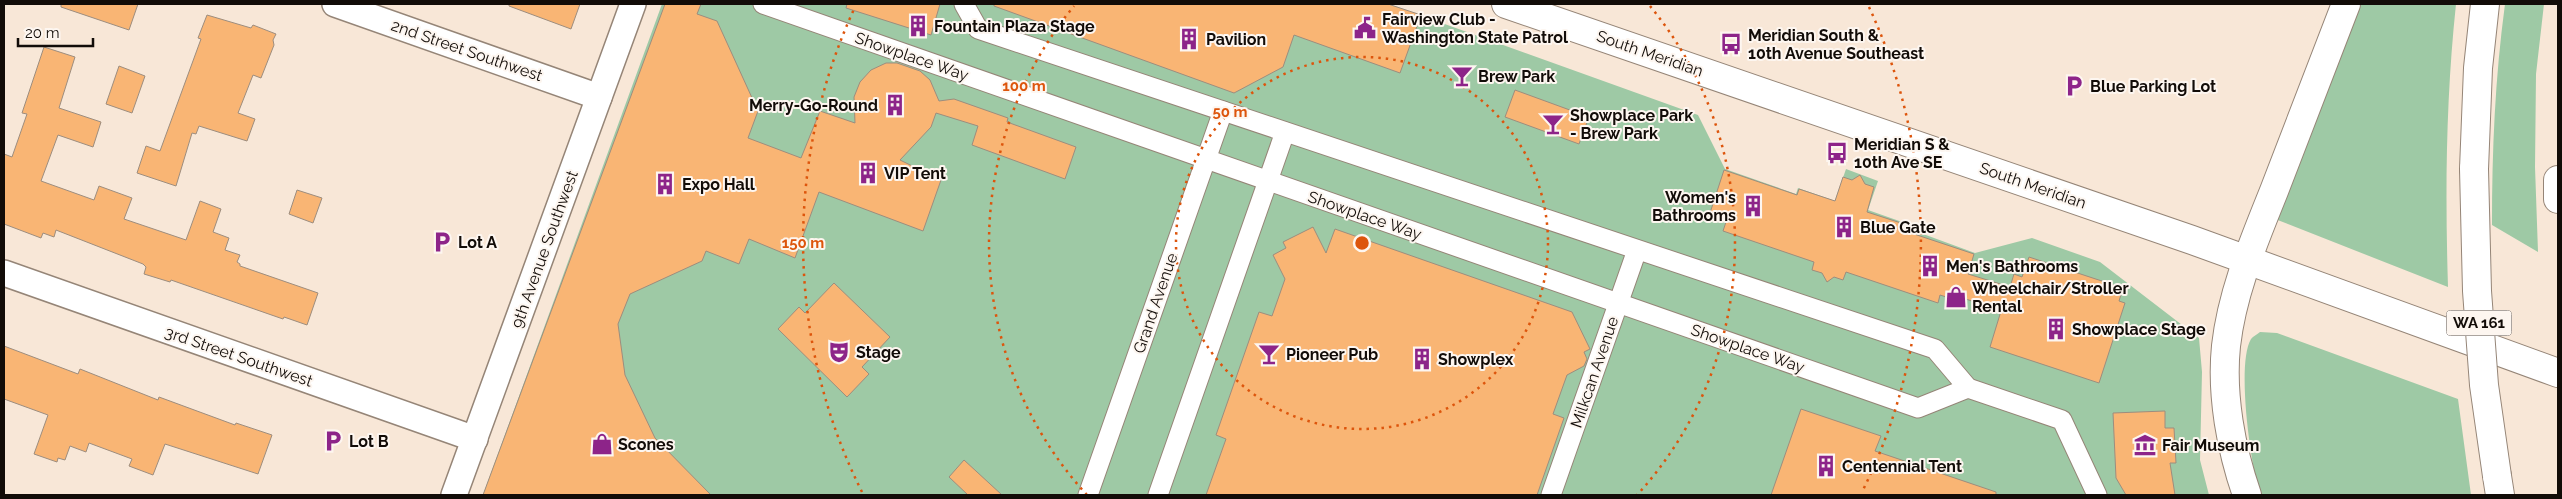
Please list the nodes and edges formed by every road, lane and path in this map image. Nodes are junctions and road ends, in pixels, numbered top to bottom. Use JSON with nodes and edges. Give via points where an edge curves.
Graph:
{"nodes":[{"id":1,"x":335,"y":4,"type":"edge"},
{"id":2,"x":633,"y":4,"type":"edge"},
{"id":3,"x":763,"y":4,"type":"edge"},
{"id":4,"x":964,"y":4,"type":"edge"},
{"id":5,"x":1506,"y":4,"type":"edge"},
{"id":6,"x":2346,"y":4,"type":"edge"},
{"id":7,"x":2485,"y":4,"type":"edge"},
{"id":8,"x":599,"y":97,"type":"junction"},
{"id":9,"x":1223,"y":111,"type":"junction"},
{"id":10,"x":1285,"y":132,"type":"junction"},
{"id":11,"x":1206,"y":159,"type":"junction"},
{"id":12,"x":2558,"y":180,"type":"edge"},
{"id":13,"x":1268,"y":181,"type":"junction"},
{"id":14,"x":2558,"y":195,"type":"edge"},
{"id":15,"x":2558,"y":200,"type":"edge"},
{"id":16,"x":1636,"y":250,"type":"junction"},
{"id":17,"x":2247,"y":260,"type":"junction"},
{"id":18,"x":4,"y":273,"type":"edge"},
{"id":19,"x":1618,"y":303,"type":"junction"},
{"id":20,"x":2558,"y":373,"type":"edge"},
{"id":21,"x":1968,"y":388,"type":"junction"},
{"id":22,"x":475,"y":439,"type":"junction"},
{"id":23,"x":2499,"y":485,"type":"edge"},
{"id":24,"x":454,"y":495,"type":"edge"},
{"id":25,"x":1088,"y":495,"type":"edge"},
{"id":26,"x":1158,"y":495,"type":"edge"},
{"id":27,"x":1551,"y":495,"type":"edge"},
{"id":28,"x":2097,"y":495,"type":"edge"},
{"id":29,"x":2247,"y":495,"type":"edge"}],
"edges":[{"from":1,"to":8,"type":"street","name":"2nd Street Southwest"},
{"from":2,"to":8,"type":"street","name":"9th Avenue Southwest"},
{"from":3,"to":11,"type":"street","name":"Showplace Way"},
{"from":4,"to":9,"type":"street","via":[[978,29]]},
{"from":5,"to":17,"type":"main road","name":"South Meridian"},
{"from":6,"to":17,"type":"main road"},
{"from":7,"to":23,"type":"main road","number":"WA 161","bridge":true,"via":[[2478,68],[2474,168],[2477,291],[2484,385]]},
{"from":8,"to":22,"type":"street","name":"9th Avenue Southwest"},
{"from":9,"to":10,"type":"street"},
{"from":9,"to":11,"type":"street","name":"Grand Avenue"},
{"from":10,"to":13,"type":"street"},
{"from":10,"to":16,"type":"street"},
{"from":11,"to":13,"type":"street","name":"Showplace Way"},
{"from":11,"to":25,"type":"street","name":"Grand Avenue"},
{"from":12,"to":14,"type":"main road"},
{"from":13,"to":19,"type":"street","name":"Showplace Way"},
{"from":13,"to":26,"type":"street"},
{"from":14,"to":15,"type":"main road"},
{"from":16,"to":19,"type":"street","name":"Milkcan Avenue"},
{"from":16,"to":21,"type":"street","via":[[1934,349]]},
{"from":17,"to":20,"type":"main road","name":"South Meridian"},
{"from":17,"to":29,"type":"main road","via":[[2229,331],[2225,366],[2228,414],[2238,470]]},
{"from":18,"to":22,"type":"street","name":"3rd Street Southwest"},
{"from":19,"to":21,"type":"street","name":"Showplace Way","via":[[1918,408]]},
{"from":19,"to":27,"type":"street","name":"Milkcan Avenue"},
{"from":21,"to":28,"type":"street","via":[[2062,420]]},
{"from":22,"to":24,"type":"street","name":"9th Avenue Southwest"}]}
